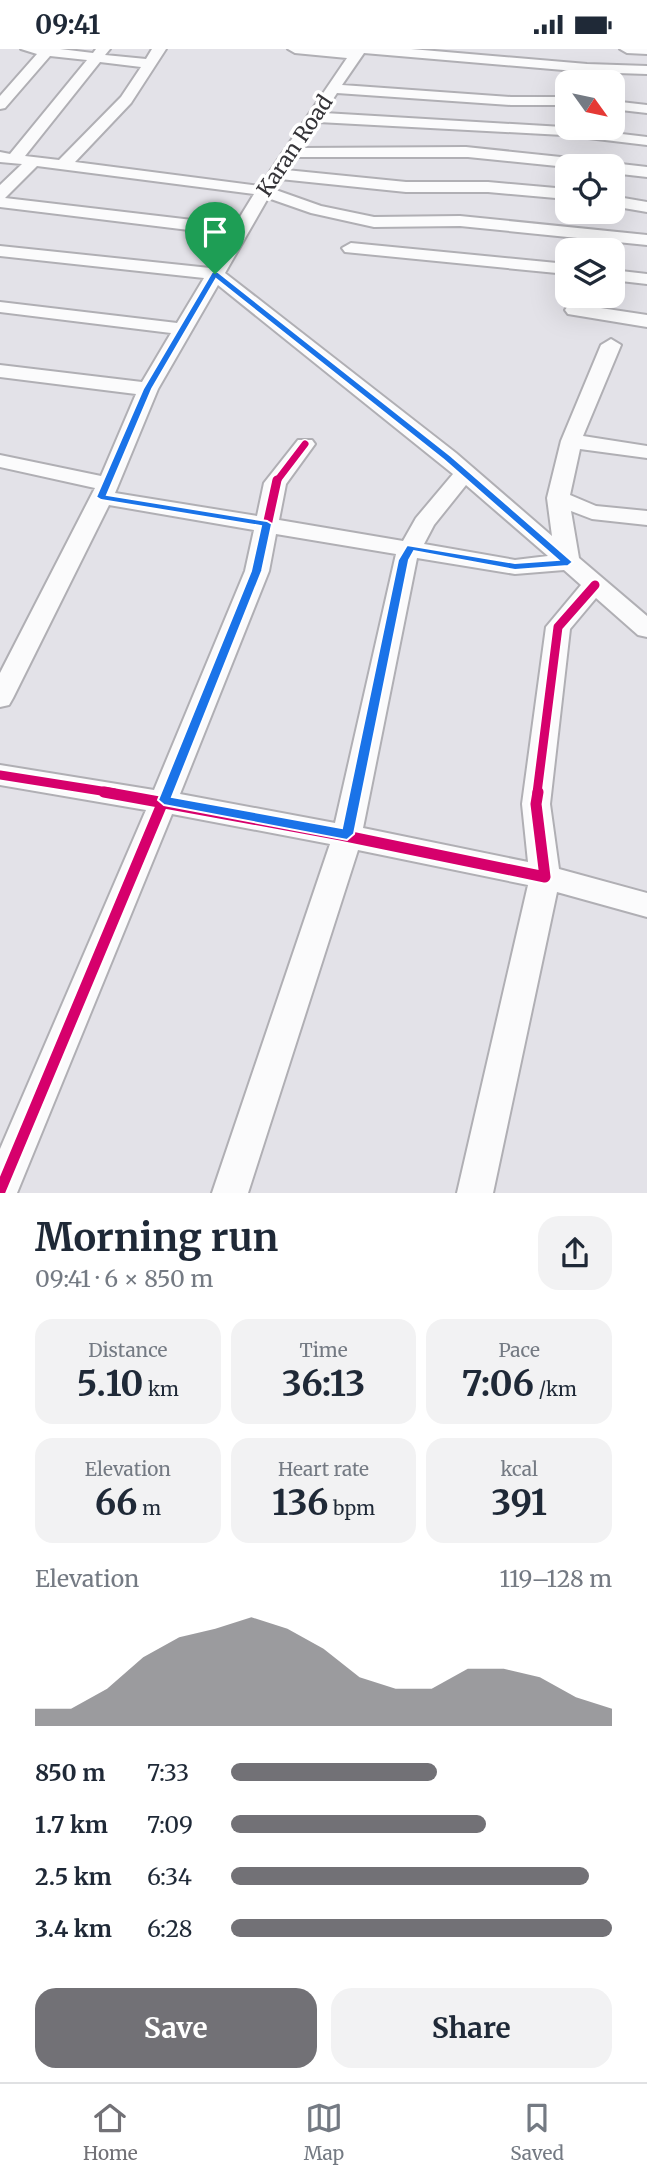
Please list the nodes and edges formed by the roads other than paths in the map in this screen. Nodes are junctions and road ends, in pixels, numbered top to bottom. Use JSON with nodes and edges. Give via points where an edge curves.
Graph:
{"nodes":[{"id":1,"x":28,"y":49,"type":"edge"},
{"id":2,"x":159,"y":49,"type":"edge"},
{"id":3,"x":295,"y":49,"type":"edge"},
{"id":4,"x":627,"y":49,"type":"edge"},
{"id":5,"x":48,"y":50,"type":"edge"},
{"id":6,"x":359,"y":51,"type":"edge"},
{"id":7,"x":645,"y":51,"type":"edge"},
{"id":8,"x":100,"y":53,"type":"edge"},
{"id":9,"x":150,"y":64,"type":"junction"},
{"id":10,"x":647,"y":71,"type":"edge"},
{"id":11,"x":333,"y":89,"type":"junction"},
{"id":12,"x":555,"y":101,"type":"edge"},
{"id":13,"x":0,"y":105,"type":"edge"},
{"id":14,"x":625,"y":106,"type":"edge"},
{"id":15,"x":647,"y":109,"type":"edge"},
{"id":16,"x":315,"y":117,"type":"junction"},
{"id":17,"x":555,"y":127,"type":"edge"},
{"id":18,"x":625,"y":137,"type":"edge"},
{"id":19,"x":647,"y":141,"type":"edge"},
{"id":20,"x":291,"y":152,"type":"junction"},
{"id":21,"x":7,"y":158,"type":"edge"},
{"id":22,"x":34,"y":161,"type":"junction"},
{"id":23,"x":555,"y":161,"type":"edge"},
{"id":24,"x":63,"y":165,"type":"junction"},
{"id":25,"x":625,"y":169,"type":"edge"},
{"id":26,"x":647,"y":172,"type":"edge"},
{"id":27,"x":276,"y":174,"type":"junction"},
{"id":28,"x":264,"y":191,"type":"junction"},
{"id":29,"x":555,"y":193,"type":"edge"},
{"id":30,"x":0,"y":194,"type":"edge"},
{"id":31,"x":0,"y":202,"type":"edge"},
{"id":32,"x":625,"y":203,"type":"edge"},
{"id":33,"x":647,"y":207,"type":"edge"},
{"id":34,"x":240,"y":231,"type":"junction"},
{"id":35,"x":647,"y":240,"type":"edge"},
{"id":36,"x":351,"y":248,"type":"dead end"},
{"id":37,"x":0,"y":251,"type":"edge"},
{"id":38,"x":555,"y":268,"type":"edge"},
{"id":39,"x":215,"y":274,"type":"junction"},
{"id":40,"x":625,"y":276,"type":"edge"},
{"id":41,"x":647,"y":279,"type":"edge"},
{"id":42,"x":0,"y":307,"type":"edge"},
{"id":43,"x":574,"y":310,"type":"dead end"},
{"id":44,"x":647,"y":321,"type":"edge"},
{"id":45,"x":182,"y":329,"type":"junction"},
{"id":46,"x":611,"y":345,"type":"dead end"},
{"id":47,"x":0,"y":370,"type":"edge"},
{"id":48,"x":148,"y":389,"type":"junction"},
{"id":49,"x":571,"y":441,"type":"junction"},
{"id":50,"x":305,"y":444,"type":"dead end"},
{"id":51,"x":647,"y":452,"type":"edge"},
{"id":52,"x":0,"y":461,"type":"edge"},
{"id":53,"x":465,"y":473,"type":"junction"},
{"id":54,"x":105,"y":490,"type":"junction"},
{"id":55,"x":558,"y":498,"type":"junction"},
{"id":56,"x":647,"y":519,"type":"edge"},
{"id":57,"x":267,"y":524,"type":"junction"},
{"id":58,"x":410,"y":547,"type":"junction"},
{"id":59,"x":568,"y":562,"type":"junction"},
{"id":60,"x":595,"y":585,"type":"junction"},
{"id":61,"x":647,"y":629,"type":"edge"},
{"id":62,"x":0,"y":698,"type":"edge"},
{"id":63,"x":0,"y":775,"type":"edge"},
{"id":64,"x":164,"y":800,"type":"junction"},
{"id":65,"x":347,"y":834,"type":"junction"},
{"id":66,"x":545,"y":877,"type":"junction"},
{"id":67,"x":647,"y":905,"type":"edge"},
{"id":68,"x":0,"y":1191,"type":"edge"},
{"id":69,"x":230,"y":1193,"type":"edge"},
{"id":70,"x":475,"y":1193,"type":"edge"}],
"edges":[{"from":1,"to":5,"type":"street"},
{"from":2,"to":9,"type":"street"},
{"from":3,"to":6,"type":"street"},
{"from":4,"to":7,"type":"street"},
{"from":5,"to":8,"type":"street"},
{"from":5,"to":13,"type":"street"},
{"from":6,"to":10,"type":"street"},
{"from":6,"to":11,"type":"street","name":"Karan Road"},
{"from":8,"to":9,"type":"street"},
{"from":8,"to":21,"type":"street"},
{"from":9,"to":24,"type":"street","via":[[126,100]]},
{"from":11,"to":12,"type":"street"},
{"from":11,"to":16,"type":"street","name":"Karan Road"},
{"from":14,"to":15,"type":"street"},
{"from":16,"to":17,"type":"street"},
{"from":16,"to":20,"type":"street","name":"Karan Road"},
{"from":18,"to":19,"type":"street"},
{"from":20,"to":23,"type":"street","via":[[467,152]]},
{"from":20,"to":27,"type":"street","name":"Karan Road"},
{"from":21,"to":22,"type":"street"},
{"from":22,"to":24,"type":"street"},
{"from":22,"to":30,"type":"street"},
{"from":24,"to":28,"type":"street"},
{"from":25,"to":26,"type":"street"},
{"from":27,"to":28,"type":"street","name":"Karan Road"},
{"from":27,"to":29,"type":"street","via":[[406,187]]},
{"from":28,"to":34,"type":"street","name":"Karan Road"},
{"from":28,"to":35,"type":"street","via":[[317,210],[374,222],[520,225]]},
{"from":31,"to":34,"type":"street"},
{"from":32,"to":33,"type":"street"},
{"from":34,"to":39,"type":"street","name":"Karan Road"},
{"from":36,"to":38,"type":"street"},
{"from":37,"to":39,"type":"street"},
{"from":39,"to":45,"type":"street","name":"Karan Road"},
{"from":39,"to":53,"type":"street"},
{"from":40,"to":41,"type":"street"},
{"from":42,"to":45,"type":"street"},
{"from":43,"to":44,"type":"street"},
{"from":45,"to":48,"type":"street","name":"Karan Road"},
{"from":46,"to":49,"type":"street"},
{"from":47,"to":48,"type":"street"},
{"from":48,"to":54,"type":"street","name":"Karan Road"},
{"from":49,"to":51,"type":"street"},
{"from":49,"to":55,"type":"street"},
{"from":50,"to":57,"type":"street","via":[[275,484]]},
{"from":52,"to":54,"type":"street"},
{"from":53,"to":58,"type":"street"},
{"from":53,"to":59,"type":"street"},
{"from":54,"to":57,"type":"street"},
{"from":54,"to":62,"type":"street","name":"Karan Road"},
{"from":55,"to":56,"type":"street","via":[[592,512]]},
{"from":55,"to":59,"type":"street"},
{"from":57,"to":58,"type":"street"},
{"from":57,"to":64,"type":"street","via":[[257,571]]},
{"from":58,"to":59,"type":"street","via":[[515,567]]},
{"from":58,"to":65,"type":"street"},
{"from":59,"to":60,"type":"street"},
{"from":60,"to":61,"type":"street"},
{"from":60,"to":66,"type":"street","via":[[558,627],[537,804]]},
{"from":63,"to":64,"type":"street"},
{"from":64,"to":65,"type":"street"},
{"from":64,"to":68,"type":"street"},
{"from":65,"to":66,"type":"street"},
{"from":65,"to":69,"type":"street"},
{"from":66,"to":67,"type":"street"},
{"from":66,"to":70,"type":"street"}]}
